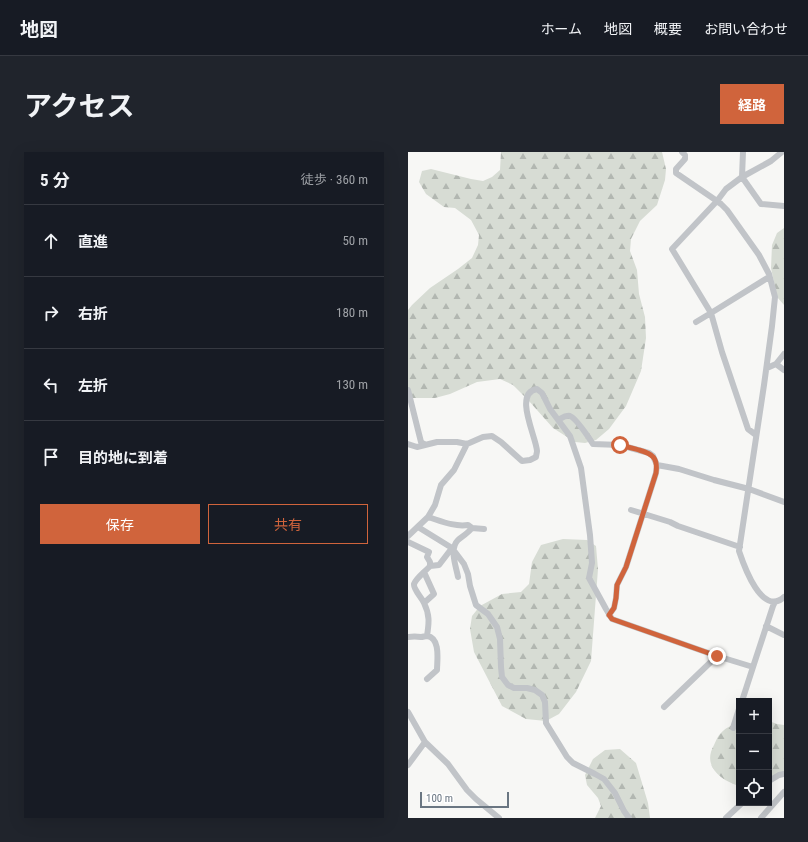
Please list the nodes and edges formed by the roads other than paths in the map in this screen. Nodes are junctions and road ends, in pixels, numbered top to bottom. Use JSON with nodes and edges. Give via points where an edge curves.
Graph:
{"nodes":[{"id":1,"x":682,"y":152,"type":"edge"},
{"id":2,"x":743,"y":152,"type":"edge"},
{"id":3,"x":782,"y":152,"type":"edge"},
{"id":4,"x":742,"y":177,"type":"junction"},
{"id":5,"x":717,"y":201,"type":"junction"},
{"id":6,"x":784,"y":206,"type":"edge"},
{"id":7,"x":770,"y":277,"type":"junction"},
{"id":8,"x":711,"y":313,"type":"junction"},
{"id":9,"x":696,"y":322,"type":"dead end"},
{"id":10,"x":784,"y":354,"type":"edge"},
{"id":11,"x":776,"y":364,"type":"junction"},
{"id":12,"x":767,"y":368,"type":"junction"},
{"id":13,"x":784,"y":370,"type":"edge"},
{"id":14,"x":408,"y":390,"type":"edge"},
{"id":15,"x":558,"y":420,"type":"junction"},
{"id":16,"x":756,"y":435,"type":"junction"},
{"id":17,"x":408,"y":444,"type":"edge"},
{"id":18,"x":467,"y":444,"type":"junction"},
{"id":19,"x":425,"y":445,"type":"junction"},
{"id":20,"x":657,"y":465,"type":"junction"},
{"id":21,"x":749,"y":489,"type":"junction"},
{"id":22,"x":784,"y":502,"type":"edge"},
{"id":23,"x":632,"y":510,"type":"dead end"},
{"id":24,"x":643,"y":514,"type":"junction"},
{"id":25,"x":428,"y":517,"type":"junction"},
{"id":26,"x":418,"y":527,"type":"junction"},
{"id":27,"x":472,"y":528,"type":"junction"},
{"id":28,"x":484,"y":529,"type":"dead end"},
{"id":29,"x":408,"y":536,"type":"edge"},
{"id":30,"x":408,"y":542,"type":"edge"},
{"id":31,"x":740,"y":547,"type":"junction"},
{"id":32,"x":452,"y":549,"type":"junction"},
{"id":33,"x":430,"y":566,"type":"junction"},
{"id":34,"x":424,"y":572,"type":"junction"},
{"id":35,"x":458,"y":577,"type":"dead end"},
{"id":36,"x":784,"y":597,"type":"edge"},
{"id":37,"x":775,"y":602,"type":"junction"},
{"id":38,"x":424,"y":604,"type":"junction"},
{"id":39,"x":609,"y":615,"type":"junction"},
{"id":40,"x":766,"y":626,"type":"junction"},
{"id":41,"x":427,"y":636,"type":"junction"},
{"id":42,"x":784,"y":636,"type":"edge"},
{"id":43,"x":408,"y":637,"type":"edge"},
{"id":44,"x":717,"y":656,"type":"junction"},
{"id":45,"x":753,"y":667,"type":"junction"},
{"id":46,"x":426,"y":679,"type":"dead end"},
{"id":47,"x":743,"y":698,"type":"edge"},
{"id":48,"x":664,"y":706,"type":"dead end"},
{"id":49,"x":408,"y":712,"type":"edge"},
{"id":50,"x":736,"y":718,"type":"edge"},
{"id":51,"x":733,"y":728,"type":"dead end"},
{"id":52,"x":425,"y":742,"type":"junction"},
{"id":53,"x":408,"y":765,"type":"edge"},
{"id":54,"x":784,"y":774,"type":"edge"},
{"id":55,"x":772,"y":779,"type":"edge"},
{"id":56,"x":784,"y":792,"type":"edge"},
{"id":57,"x":739,"y":806,"type":"edge"},
{"id":58,"x":499,"y":818,"type":"edge"},
{"id":59,"x":629,"y":818,"type":"edge"},
{"id":60,"x":726,"y":818,"type":"edge"},
{"id":61,"x":761,"y":818,"type":"edge"}],
"edges":[{"from":1,"to":5,"type":"street","via":[[685,159],[676,169],[676,173]]},
{"from":2,"to":4,"type":"street"},
{"from":3,"to":4,"type":"street"},
{"from":4,"to":5,"type":"street","via":[[726,189]]},
{"from":4,"to":6,"type":"street","via":[[761,204]]},
{"from":5,"to":7,"type":"street","via":[[727,210],[759,255]]},
{"from":5,"to":8,"type":"street","via":[[672,249]]},
{"from":7,"to":8,"type":"street"},
{"from":7,"to":12,"type":"street","via":[[775,297]]},
{"from":8,"to":9,"type":"street"},
{"from":8,"to":16,"type":"street","via":[[748,429]]},
{"from":10,"to":11,"type":"street"},
{"from":11,"to":12,"type":"street"},
{"from":11,"to":13,"type":"street"},
{"from":12,"to":16,"type":"street"},
{"from":14,"to":19,"type":"street","via":[[421,442]]},
{"from":15,"to":18,"type":"street","via":[[542,393],[537,389],[532,390],[526,403],[537,450],[536,457],[522,461],[492,436]]},
{"from":15,"to":20,"type":"street","via":[[569,416],[574,418],[593,444],[620,445],[649,453]]},
{"from":15,"to":39,"type":"street","via":[[570,436],[581,468],[590,535],[592,563],[589,578]]},
{"from":16,"to":21,"type":"street"},
{"from":17,"to":19,"type":"street","via":[[417,447]]},
{"from":18,"to":19,"type":"street","via":[[437,442]]},
{"from":18,"to":25,"type":"street","via":[[454,470],[441,486]]},
{"from":20,"to":21,"type":"street"},
{"from":20,"to":24,"type":"street"},
{"from":21,"to":22,"type":"street"},
{"from":21,"to":31,"type":"street"},
{"from":23,"to":24,"type":"street"},
{"from":24,"to":31,"type":"street"},
{"from":24,"to":39,"type":"street","via":[[626,567],[617,585],[614,608]]},
{"from":25,"to":26,"type":"street"},
{"from":25,"to":27,"type":"street"},
{"from":26,"to":29,"type":"street"},
{"from":26,"to":32,"type":"street"},
{"from":27,"to":28,"type":"street"},
{"from":27,"to":32,"type":"street"},
{"from":30,"to":33,"type":"street","via":[[429,552],[427,557]]},
{"from":31,"to":37,"type":"street","via":[[743,564],[758,593]]},
{"from":32,"to":33,"type":"street","via":[[439,565]]},
{"from":32,"to":35,"type":"street"},
{"from":32,"to":59,"type":"street","via":[[464,564],[476,605],[488,614],[497,627],[502,678],[514,688],[527,688],[542,694],[546,722],[567,757],[573,764],[604,779]]},
{"from":33,"to":34,"type":"street"},
{"from":34,"to":38,"type":"street","via":[[434,594]]},
{"from":34,"to":38,"type":"street","via":[[419,576],[414,588]]},
{"from":36,"to":37,"type":"street"},
{"from":37,"to":40,"type":"street"},
{"from":38,"to":41,"type":"street","via":[[428,613]]},
{"from":39,"to":44,"type":"street","via":[[612,619]]},
{"from":40,"to":42,"type":"street"},
{"from":40,"to":45,"type":"street"},
{"from":41,"to":43,"type":"street"},
{"from":41,"to":46,"type":"street","via":[[436,643],[437,670]]},
{"from":44,"to":45,"type":"street"},
{"from":44,"to":48,"type":"street"},
{"from":45,"to":47,"type":"street"},
{"from":49,"to":52,"type":"street"},
{"from":50,"to":51,"type":"street"},
{"from":52,"to":53,"type":"street"},
{"from":52,"to":58,"type":"street","via":[[448,764],[467,790]]},
{"from":54,"to":55,"type":"street"},
{"from":56,"to":61,"type":"street"},
{"from":57,"to":60,"type":"street"}]}
